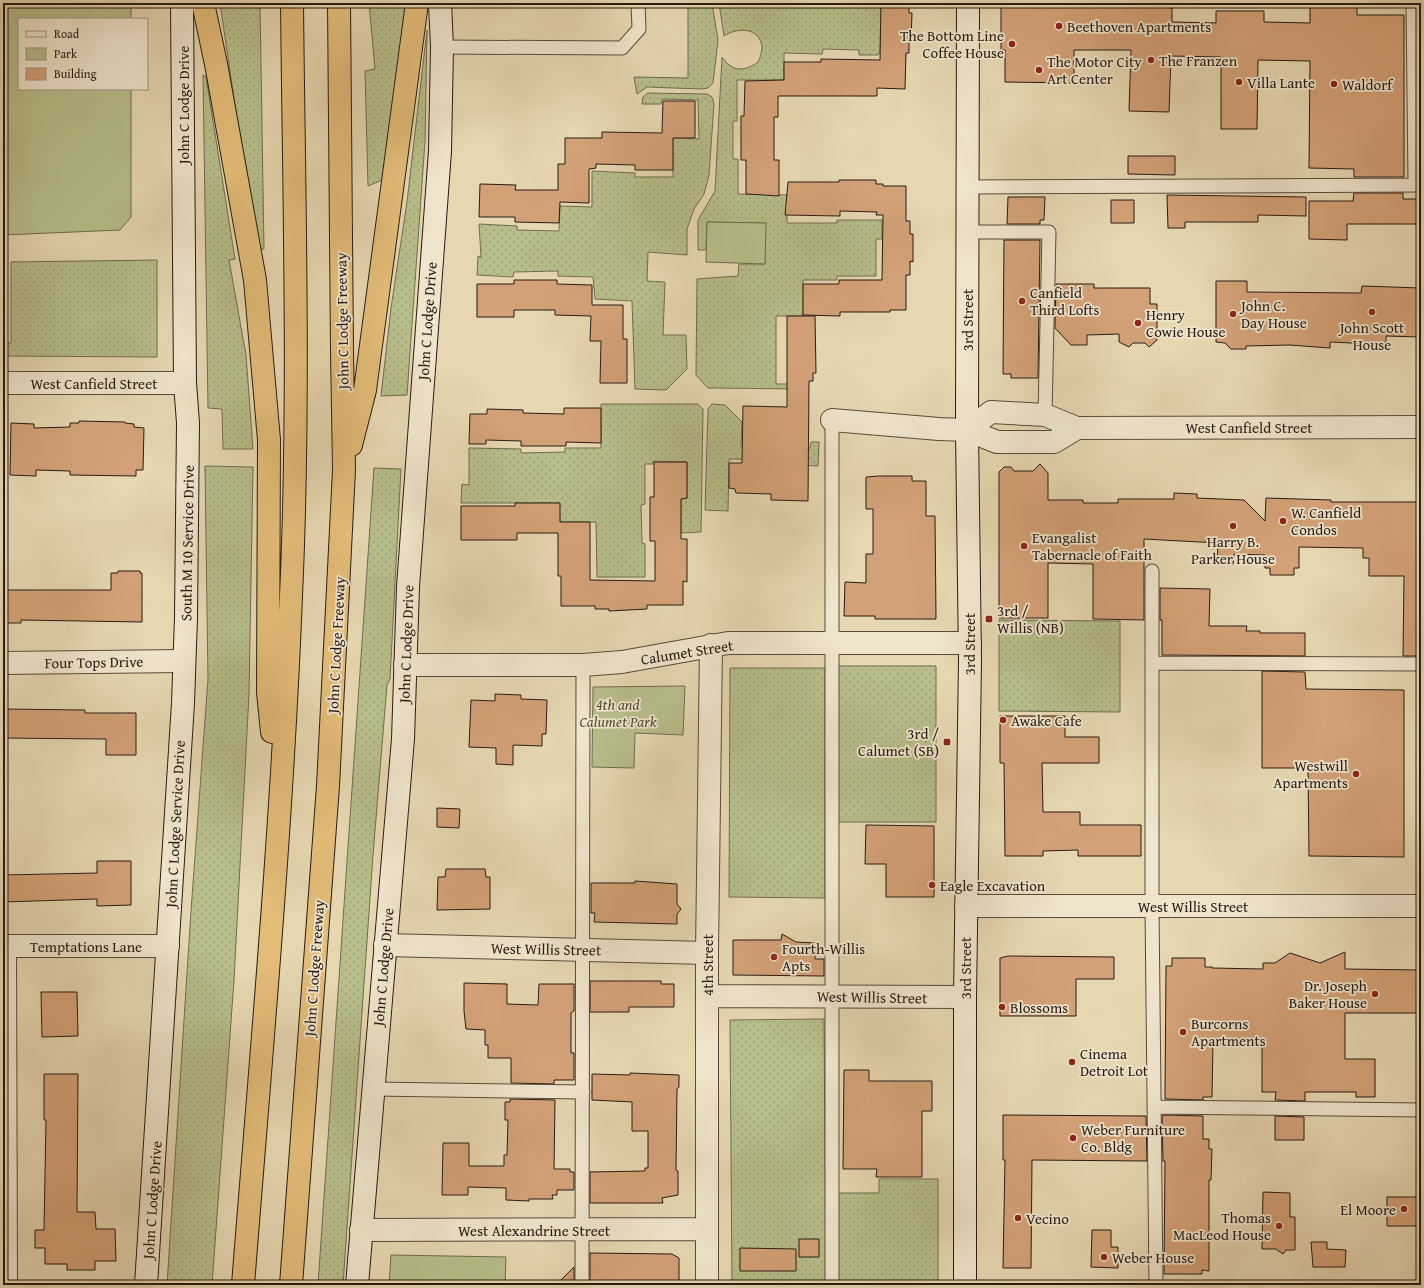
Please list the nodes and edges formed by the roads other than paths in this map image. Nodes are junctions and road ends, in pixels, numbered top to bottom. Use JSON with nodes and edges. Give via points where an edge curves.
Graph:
{"nodes":[{"id":1,"x":182,"y":3,"type":"edge"},
{"id":2,"x":203,"y":3,"type":"edge"},
{"id":3,"x":292,"y":3,"type":"edge"},
{"id":4,"x":339,"y":3,"type":"edge"},
{"id":5,"x":417,"y":3,"type":"edge"},
{"id":6,"x":440,"y":3,"type":"edge"},
{"id":7,"x":638,"y":3,"type":"edge"},
{"id":8,"x":968,"y":3,"type":"edge"},
{"id":9,"x":1413,"y":3,"type":"edge"},
{"id":10,"x":442,"y":47,"type":"junction"},
{"id":11,"x":1418,"y":184,"type":"edge"},
{"id":12,"x":968,"y":187,"type":"junction"},
{"id":13,"x":968,"y":232,"type":"junction"},
{"id":14,"x":3,"y":382,"type":"edge"},
{"id":15,"x":185,"y":383,"type":"junction"},
{"id":16,"x":1045,"y":415,"type":"junction"},
{"id":17,"x":832,"y":420,"type":"joint"},
{"id":18,"x":1421,"y":427,"type":"edge"},
{"id":19,"x":1077,"y":428,"type":"junction"},
{"id":20,"x":967,"y":430,"type":"junction"},
{"id":21,"x":344,"y":470,"type":"junction"},
{"id":22,"x":1152,"y":571,"type":"dead end"},
{"id":23,"x":970,"y":643,"type":"junction"},
{"id":24,"x":831,"y":644,"type":"junction"},
{"id":25,"x":711,"y":645,"type":"junction"},
{"id":26,"x":184,"y":661,"type":"junction"},
{"id":27,"x":3,"y":662,"type":"edge"},
{"id":28,"x":1152,"y":663,"type":"junction"},
{"id":29,"x":405,"y":664,"type":"junction"},
{"id":30,"x":1421,"y":664,"type":"edge"},
{"id":31,"x":583,"y":665,"type":"junction"},
{"id":32,"x":183,"y":703,"type":"joint"},
{"id":33,"x":279,"y":798,"type":"junction"},
{"id":34,"x":966,"y":906,"type":"junction"},
{"id":35,"x":1152,"y":906,"type":"junction"},
{"id":36,"x":1421,"y":906,"type":"edge"},
{"id":37,"x":384,"y":945,"type":"junction"},
{"id":38,"x":4,"y":946,"type":"edge"},
{"id":39,"x":168,"y":946,"type":"junction"},
{"id":40,"x":582,"y":950,"type":"junction"},
{"id":41,"x":707,"y":953,"type":"junction"},
{"id":42,"x":707,"y":996,"type":"junction"},
{"id":43,"x":832,"y":996,"type":"junction"},
{"id":44,"x":965,"y":997,"type":"junction"},
{"id":45,"x":373,"y":1089,"type":"junction"},
{"id":46,"x":582,"y":1092,"type":"junction"},
{"id":47,"x":1154,"y":1107,"type":"junction"},
{"id":48,"x":1421,"y":1110,"type":"edge"},
{"id":49,"x":707,"y":1229,"type":"junction"},
{"id":50,"x":361,"y":1230,"type":"junction"},
{"id":51,"x":583,"y":1230,"type":"junction"},
{"id":52,"x":6,"y":1285,"type":"edge"},
{"id":53,"x":146,"y":1285,"type":"edge"},
{"id":54,"x":243,"y":1285,"type":"edge"},
{"id":55,"x":291,"y":1285,"type":"edge"},
{"id":56,"x":357,"y":1285,"type":"edge"},
{"id":57,"x":582,"y":1285,"type":"edge"},
{"id":58,"x":707,"y":1285,"type":"edge"},
{"id":59,"x":832,"y":1285,"type":"edge"},
{"id":60,"x":966,"y":1285,"type":"edge"},
{"id":61,"x":1156,"y":1285,"type":"edge"}],
"edges":[{"from":1,"to":15,"type":"street","name":"John C Lodge Drive"},
{"from":2,"to":33,"type":"highway","via":[[255,280],[269,440],[268,692]]},
{"from":3,"to":33,"type":"highway","via":[[296,428],[291,597]]},
{"from":4,"to":21,"type":"highway","name":"John C Lodge Freeway"},
{"from":5,"to":21,"type":"highway","via":[[365,390]]},
{"from":6,"to":10,"type":"street","name":"John C Lodge Drive"},
{"from":7,"to":10,"type":"lane","via":[[639,29],[622,48]]},
{"from":8,"to":12,"type":"street","name":"3rd Street"},
{"from":9,"to":11,"type":"lane"},
{"from":10,"to":29,"type":"street","name":"John C Lodge Drive","via":[[440,151],[408,588]]},
{"from":11,"to":12,"type":"lane"},
{"from":12,"to":13,"type":"street","name":"3rd Street"},
{"from":13,"to":16,"type":"lane","via":[[1049,232]]},
{"from":13,"to":20,"type":"street","name":"3rd Street"},
{"from":14,"to":15,"type":"street","name":"West Canfield Street"},
{"from":15,"to":26,"type":"street","name":"South M 10 Service Drive","via":[[188,423]]},
{"from":16,"to":19,"type":"street","name":"West Canfield Street"},
{"from":16,"to":20,"type":"street","name":"West Canfield Street","via":[[991,412]]},
{"from":17,"to":20,"type":"street"},
{"from":17,"to":24,"type":"lane"},
{"from":18,"to":19,"type":"street","name":"West Canfield Street"},
{"from":19,"to":20,"type":"street","via":[[1054,442],[994,442]]},
{"from":20,"to":23,"type":"street","name":"3rd Street"},
{"from":21,"to":55,"type":"highway","name":"John C Lodge Freeway","via":[[328,786]]},
{"from":22,"to":28,"type":"lane"},
{"from":23,"to":24,"type":"street","name":"Calumet Street"},
{"from":23,"to":34,"type":"street","name":"3rd Street"},
{"from":24,"to":25,"type":"street","name":"Calumet Street"},
{"from":24,"to":43,"type":"lane"},
{"from":25,"to":31,"type":"street","name":"Calumet Street","via":[[657,657]]},
{"from":25,"to":41,"type":"street","name":"4th Street"},
{"from":26,"to":27,"type":"street","name":"Four Tops Drive"},
{"from":26,"to":32,"type":"street","name":"South M 10 Service Drive"},
{"from":28,"to":30,"type":"lane"},
{"from":28,"to":35,"type":"lane"},
{"from":29,"to":31,"type":"street","name":"Calumet Street"},
{"from":29,"to":37,"type":"street","name":"John C Lodge Drive","via":[[403,739]]},
{"from":31,"to":40,"type":"lane"},
{"from":32,"to":39,"type":"street","name":"John C Lodge Service Drive"},
{"from":33,"to":54,"type":"highway"},
{"from":34,"to":35,"type":"street","name":"West Willis Street"},
{"from":34,"to":44,"type":"street","name":"3rd Street"},
{"from":35,"to":36,"type":"street","name":"West Willis Street"},
{"from":35,"to":47,"type":"lane"},
{"from":37,"to":40,"type":"street","name":"West Willis Street"},
{"from":37,"to":45,"type":"street","name":"John C Lodge Drive"},
{"from":38,"to":39,"type":"street","name":"Temptations Lane"},
{"from":38,"to":52,"type":"street"},
{"from":39,"to":53,"type":"street","name":"John C Lodge Drive"},
{"from":40,"to":41,"type":"street","name":"West Willis Street"},
{"from":40,"to":46,"type":"lane"},
{"from":41,"to":42,"type":"street","name":"4th Street"},
{"from":42,"to":43,"type":"street","name":"West Willis Street"},
{"from":42,"to":49,"type":"street","name":"4th Street"},
{"from":43,"to":44,"type":"street","name":"West Willis Street"},
{"from":43,"to":59,"type":"lane"},
{"from":44,"to":60,"type":"street","name":"3rd Street"},
{"from":45,"to":46,"type":"lane"},
{"from":45,"to":50,"type":"street","name":"John C Lodge Drive"},
{"from":46,"to":51,"type":"lane"},
{"from":47,"to":48,"type":"lane"},
{"from":47,"to":61,"type":"lane"},
{"from":49,"to":51,"type":"street","name":"West Alexandrine Street"},
{"from":49,"to":58,"type":"street","name":"4th Street"},
{"from":50,"to":51,"type":"street","name":"West Alexandrine Street"},
{"from":50,"to":56,"type":"street","name":"John C Lodge Drive"},
{"from":51,"to":57,"type":"lane"}]}
